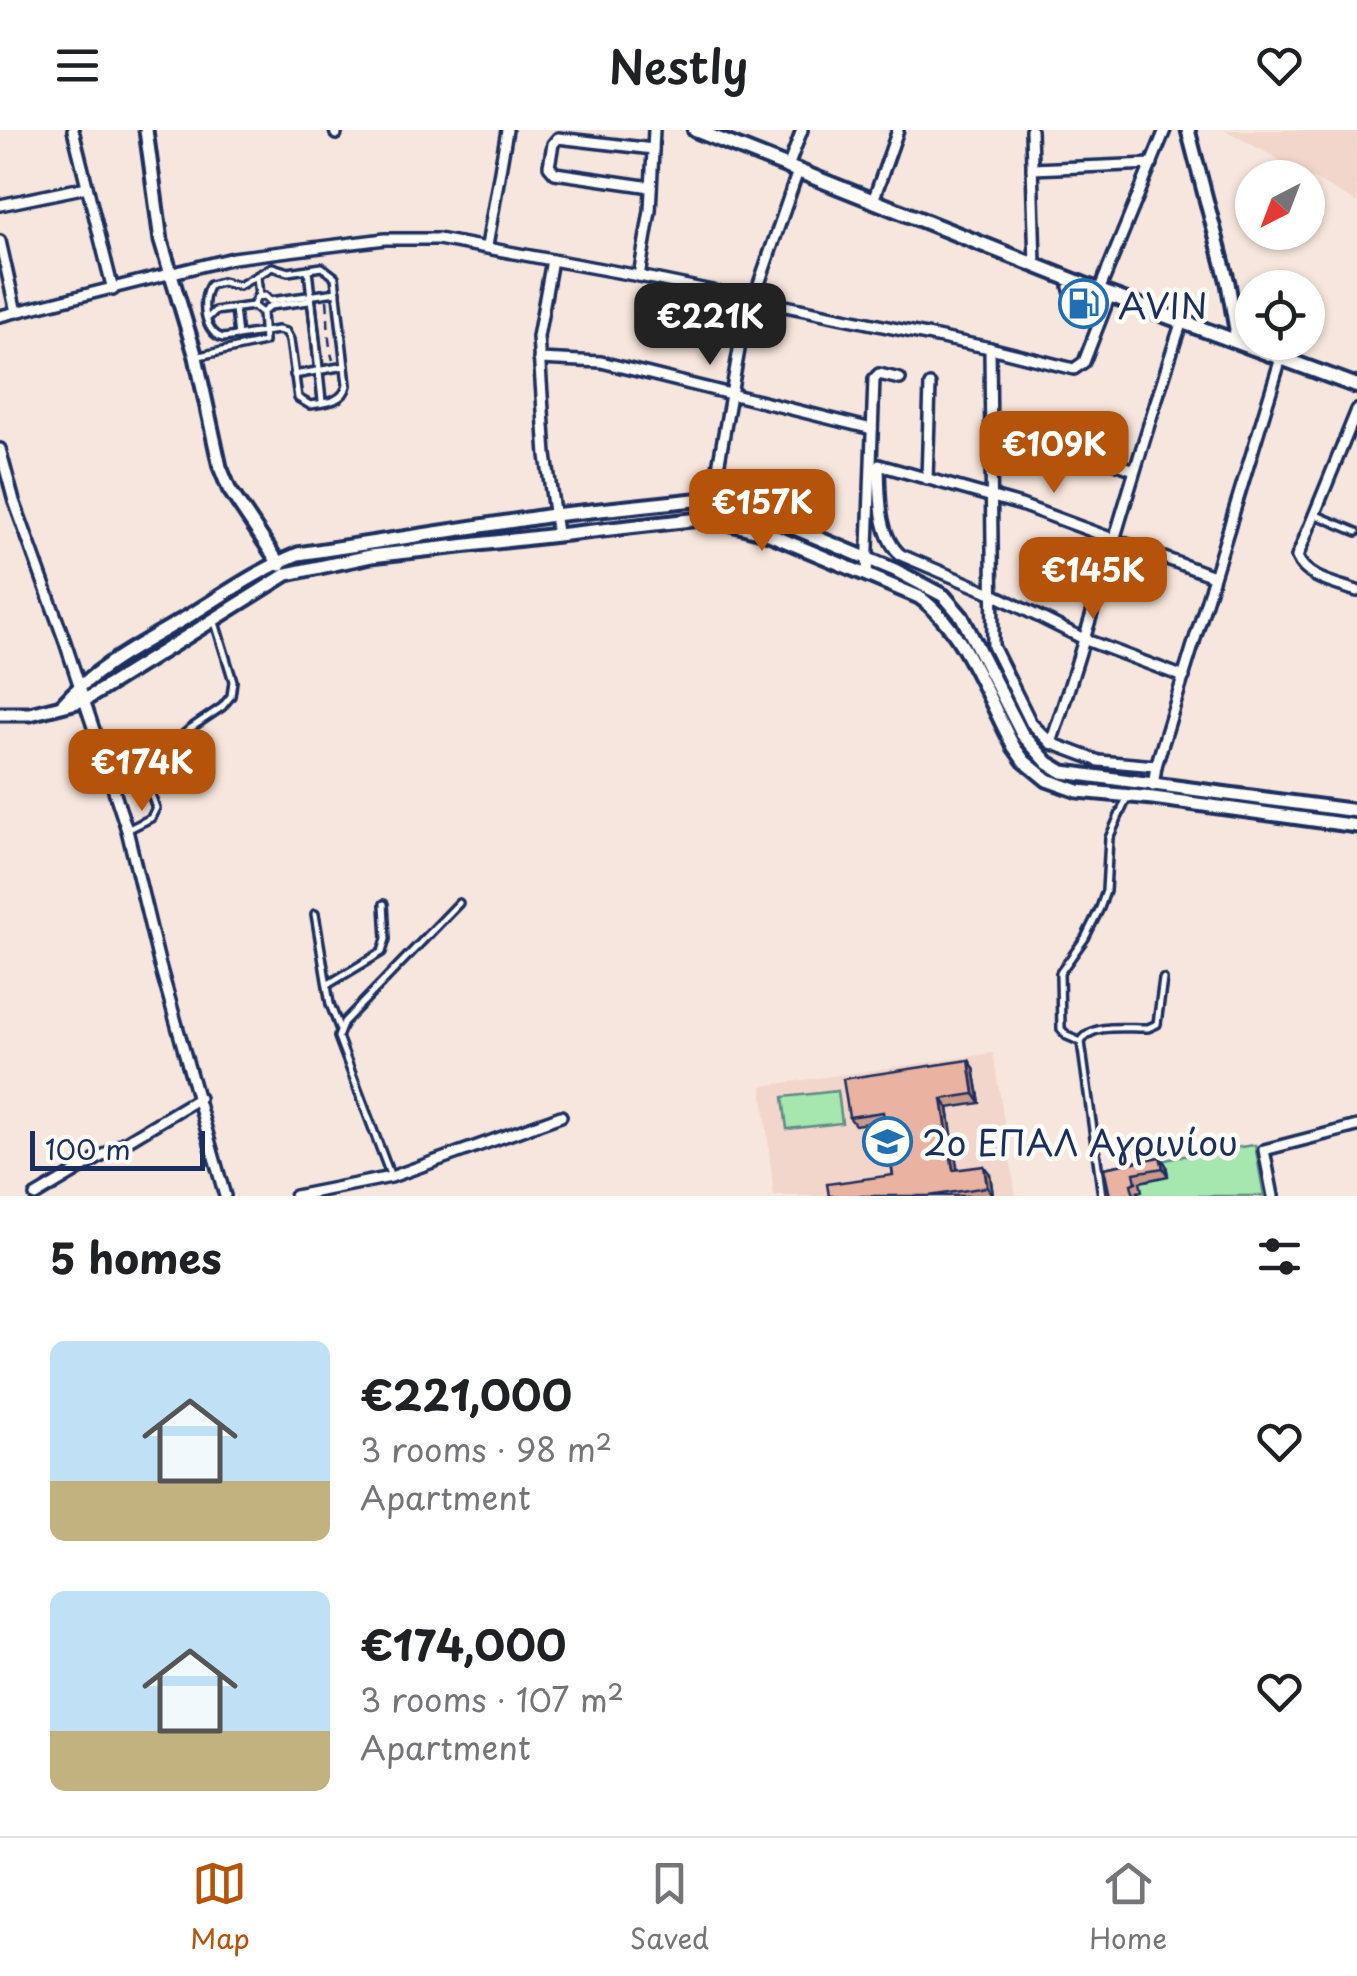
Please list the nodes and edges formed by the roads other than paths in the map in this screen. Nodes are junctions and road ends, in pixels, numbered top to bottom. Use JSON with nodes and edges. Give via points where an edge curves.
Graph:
{"nodes":[{"id":1,"x":73,"y":130,"type":"edge"},
{"id":2,"x":146,"y":130,"type":"edge"},
{"id":3,"x":507,"y":130,"type":"edge"},
{"id":4,"x":654,"y":130,"type":"edge"},
{"id":5,"x":695,"y":130,"type":"edge"},
{"id":6,"x":802,"y":130,"type":"edge"},
{"id":7,"x":898,"y":130,"type":"edge"},
{"id":8,"x":1031,"y":130,"type":"edge"},
{"id":9,"x":1165,"y":130,"type":"edge"},
{"id":10,"x":1188,"y":130,"type":"edge"},
{"id":11,"x":711,"y":133,"type":"edge"},
{"id":12,"x":653,"y":149,"type":"junction"},
{"id":13,"x":1152,"y":164,"type":"junction"},
{"id":14,"x":793,"y":169,"type":"junction"},
{"id":15,"x":1032,"y":169,"type":"junction"},
{"id":16,"x":87,"y":187,"type":"junction"},
{"id":17,"x":651,"y":187,"type":"junction"},
{"id":18,"x":873,"y":201,"type":"junction"},
{"id":19,"x":0,"y":205,"type":"edge"},
{"id":20,"x":0,"y":241,"type":"edge"},
{"id":21,"x":487,"y":246,"type":"junction"},
{"id":22,"x":552,"y":260,"type":"junction"},
{"id":23,"x":1035,"y":265,"type":"junction"},
{"id":24,"x":308,"y":269,"type":"junction"},
{"id":25,"x":171,"y":274,"type":"junction"},
{"id":26,"x":639,"y":276,"type":"junction"},
{"id":27,"x":257,"y":277,"type":"junction"},
{"id":28,"x":1066,"y":288,"type":"dead end"},
{"id":29,"x":113,"y":290,"type":"junction"},
{"id":30,"x":337,"y":292,"type":"junction"},
{"id":31,"x":1103,"y":295,"type":"junction"},
{"id":32,"x":260,"y":296,"type":"junction"},
{"id":33,"x":310,"y":298,"type":"junction"},
{"id":34,"x":754,"y":300,"type":"junction"},
{"id":35,"x":206,"y":304,"type":"junction"},
{"id":36,"x":270,"y":304,"type":"junction"},
{"id":37,"x":253,"y":306,"type":"junction"},
{"id":38,"x":234,"y":308,"type":"junction"},
{"id":39,"x":215,"y":311,"type":"junction"},
{"id":40,"x":16,"y":312,"type":"junction"},
{"id":41,"x":262,"y":313,"type":"junction"},
{"id":42,"x":0,"y":316,"type":"edge"},
{"id":43,"x":208,"y":320,"type":"junction"},
{"id":44,"x":1182,"y":321,"type":"junction"},
{"id":45,"x":1235,"y":323,"type":"edge"},
{"id":46,"x":264,"y":332,"type":"junction"},
{"id":47,"x":238,"y":336,"type":"junction"},
{"id":48,"x":1235,"y":341,"type":"edge"},
{"id":49,"x":990,"y":348,"type":"junction"},
{"id":50,"x":196,"y":357,"type":"junction"},
{"id":51,"x":539,"y":359,"type":"junction"},
{"id":52,"x":1280,"y":360,"type":"edge"},
{"id":53,"x":1286,"y":360,"type":"edge"},
{"id":54,"x":345,"y":366,"type":"junction"},
{"id":55,"x":319,"y":370,"type":"junction"},
{"id":56,"x":294,"y":374,"type":"junction"},
{"id":57,"x":900,"y":378,"type":"dead end"},
{"id":58,"x":930,"y":385,"type":"dead end"},
{"id":59,"x":1357,"y":386,"type":"edge"},
{"id":60,"x":732,"y":394,"type":"junction"},
{"id":61,"x":322,"y":403,"type":"junction"},
{"id":62,"x":1357,"y":410,"type":"edge"},
{"id":63,"x":872,"y":429,"type":"junction"},
{"id":64,"x":1054,"y":440,"type":"dead end"},
{"id":65,"x":0,"y":449,"type":"edge"},
{"id":66,"x":1134,"y":470,"type":"junction"},
{"id":67,"x":928,"y":479,"type":"junction"},
{"id":68,"x":992,"y":496,"type":"junction"},
{"id":69,"x":713,"y":498,"type":"junction"},
{"id":70,"x":1314,"y":514,"type":"junction"},
{"id":71,"x":553,"y":515,"type":"junction"},
{"id":72,"x":709,"y":518,"type":"junction"},
{"id":73,"x":1357,"y":532,"type":"edge"},
{"id":74,"x":557,"y":533,"type":"junction"},
{"id":75,"x":1115,"y":539,"type":"junction"},
{"id":76,"x":868,"y":559,"type":"junction"},
{"id":77,"x":278,"y":562,"type":"junction"},
{"id":78,"x":287,"y":574,"type":"junction"},
{"id":79,"x":868,"y":576,"type":"junction"},
{"id":80,"x":1213,"y":576,"type":"junction"},
{"id":81,"x":1357,"y":591,"type":"edge"},
{"id":82,"x":991,"y":593,"type":"junction"},
{"id":83,"x":214,"y":619,"type":"junction"},
{"id":84,"x":1086,"y":640,"type":"junction"},
{"id":85,"x":1184,"y":677,"type":"junction"},
{"id":86,"x":80,"y":684,"type":"junction"},
{"id":87,"x":85,"y":700,"type":"junction"},
{"id":88,"x":62,"y":705,"type":"junction"},
{"id":89,"x":0,"y":714,"type":"edge"},
{"id":90,"x":1051,"y":742,"type":"junction"},
{"id":91,"x":1156,"y":766,"type":"junction"},
{"id":92,"x":142,"y":770,"type":"junction"},
{"id":93,"x":1154,"y":782,"type":"junction"},
{"id":94,"x":112,"y":785,"type":"junction"},
{"id":95,"x":1128,"y":796,"type":"junction"},
{"id":96,"x":1153,"y":798,"type":"junction"},
{"id":97,"x":1357,"y":812,"type":"edge"},
{"id":98,"x":1357,"y":826,"type":"edge"},
{"id":99,"x":127,"y":830,"type":"junction"},
{"id":100,"x":460,"y":903,"type":"dead end"},
{"id":101,"x":384,"y":904,"type":"dead end"},
{"id":102,"x":315,"y":914,"type":"dead end"},
{"id":103,"x":1162,"y":980,"type":"dead end"},
{"id":104,"x":327,"y":985,"type":"junction"},
{"id":105,"x":340,"y":1030,"type":"junction"},
{"id":106,"x":1081,"y":1042,"type":"junction"},
{"id":107,"x":199,"y":1098,"type":"junction"},
{"id":108,"x":562,"y":1116,"type":"dead end"},
{"id":109,"x":1357,"y":1126,"type":"edge"},
{"id":110,"x":391,"y":1177,"type":"junction"},
{"id":111,"x":35,"y":1196,"type":"edge"},
{"id":112,"x":225,"y":1196,"type":"edge"},
{"id":113,"x":295,"y":1196,"type":"edge"},
{"id":114,"x":1102,"y":1196,"type":"edge"},
{"id":115,"x":1273,"y":1196,"type":"edge"}],
"edges":[{"from":1,"to":16,"type":"street"},
{"from":2,"to":25,"type":"street"},
{"from":3,"to":21,"type":"street"},
{"from":4,"to":12,"type":"street"},
{"from":5,"to":11,"type":"main road"},
{"from":6,"to":14,"type":"street"},
{"from":7,"to":18,"type":"street"},
{"from":8,"to":15,"type":"street"},
{"from":9,"to":13,"type":"street"},
{"from":10,"to":45,"type":"street"},
{"from":11,"to":14,"type":"main road"},
{"from":12,"to":17,"type":"street"},
{"from":12,"to":17,"type":"street","via":[[558,138],[550,166],[555,174]]},
{"from":13,"to":15,"type":"street"},
{"from":13,"to":31,"type":"street"},
{"from":14,"to":18,"type":"main road"},
{"from":14,"to":34,"type":"street"},
{"from":15,"to":23,"type":"street"},
{"from":16,"to":19,"type":"street"},
{"from":16,"to":29,"type":"street"},
{"from":17,"to":26,"type":"street"},
{"from":18,"to":23,"type":"main road"},
{"from":20,"to":40,"type":"street"},
{"from":21,"to":22,"type":"street"},
{"from":21,"to":25,"type":"street","via":[[386,239],[233,258]]},
{"from":22,"to":26,"type":"street"},
{"from":22,"to":51,"type":"street","via":[[538,322]]},
{"from":23,"to":31,"type":"main road"},
{"from":24,"to":27,"type":"lane","via":[[272,268]]},
{"from":24,"to":30,"type":"lane","via":[[330,270]]},
{"from":24,"to":33,"type":"lane"},
{"from":25,"to":29,"type":"street"},
{"from":25,"to":50,"type":"street"},
{"from":26,"to":34,"type":"street"},
{"from":27,"to":32,"type":"lane"},
{"from":27,"to":35,"type":"lane","via":[[239,286],[210,285]]},
{"from":28,"to":31,"type":"lane","via":[[1070,297],[1090,304]]},
{"from":29,"to":40,"type":"street"},
{"from":30,"to":33,"type":"lane"},
{"from":30,"to":54,"type":"lane"},
{"from":31,"to":44,"type":"main road"},
{"from":31,"to":49,"type":"street","via":[[1077,368]]},
{"from":32,"to":36,"type":"lane"},
{"from":32,"to":37,"type":"lane"},
{"from":33,"to":36,"type":"lane"},
{"from":33,"to":55,"type":"lane"},
{"from":34,"to":49,"type":"street"},
{"from":34,"to":60,"type":"street"},
{"from":35,"to":39,"type":"lane"},
{"from":35,"to":43,"type":"lane"},
{"from":36,"to":41,"type":"lane"},
{"from":37,"to":38,"type":"lane"},
{"from":37,"to":41,"type":"lane"},
{"from":38,"to":39,"type":"lane"},
{"from":38,"to":47,"type":"lane"},
{"from":39,"to":43,"type":"lane"},
{"from":40,"to":42,"type":"street"},
{"from":41,"to":46,"type":"lane"},
{"from":43,"to":47,"type":"lane","via":[[214,336]]},
{"from":44,"to":48,"type":"main road"},
{"from":44,"to":66,"type":"street"},
{"from":46,"to":47,"type":"lane"},
{"from":46,"to":50,"type":"lane","via":[[262,344]]},
{"from":46,"to":56,"type":"lane","via":[[288,334]]},
{"from":49,"to":68,"type":"street"},
{"from":50,"to":77,"type":"street","via":[[223,477]]},
{"from":51,"to":60,"type":"street","via":[[601,362]]},
{"from":51,"to":71,"type":"street"},
{"from":52,"to":80,"type":"street"},
{"from":53,"to":59,"type":"main road"},
{"from":54,"to":55,"type":"lane"},
{"from":54,"to":61,"type":"lane","via":[[346,393]]},
{"from":55,"to":56,"type":"lane"},
{"from":55,"to":61,"type":"lane"},
{"from":56,"to":61,"type":"lane","via":[[302,401]]},
{"from":57,"to":63,"type":"street","via":[[874,377]]},
{"from":58,"to":67,"type":"street"},
{"from":60,"to":63,"type":"street"},
{"from":60,"to":69,"type":"street"},
{"from":62,"to":70,"type":"street"},
{"from":63,"to":76,"type":"street"},
{"from":64,"to":66,"type":"street"},
{"from":65,"to":86,"type":"street"},
{"from":66,"to":75,"type":"street"},
{"from":67,"to":68,"type":"street"},
{"from":67,"to":82,"type":"street","via":[[880,464],[890,544],[901,556]]},
{"from":68,"to":75,"type":"street"},
{"from":68,"to":82,"type":"street"},
{"from":69,"to":71,"type":"street"},
{"from":69,"to":72,"type":"street"},
{"from":69,"to":76,"type":"street"},
{"from":70,"to":73,"type":"lane"},
{"from":70,"to":81,"type":"street","via":[[1298,556],[1301,566]]},
{"from":71,"to":74,"type":"street"},
{"from":71,"to":77,"type":"street","via":[[315,550]]},
{"from":72,"to":74,"type":"street"},
{"from":72,"to":79,"type":"street","via":[[770,534]]},
{"from":74,"to":78,"type":"street","via":[[371,556]]},
{"from":75,"to":80,"type":"street"},
{"from":75,"to":84,"type":"street"},
{"from":76,"to":79,"type":"street"},
{"from":76,"to":93,"type":"street","via":[[934,588],[953,605],[1022,734],[1048,762],[1063,772]]},
{"from":77,"to":78,"type":"street"},
{"from":77,"to":86,"type":"street"},
{"from":78,"to":83,"type":"street"},
{"from":79,"to":95,"type":"street","via":[[919,597],[942,616],[1014,747],[1034,770],[1062,787]]},
{"from":80,"to":85,"type":"street"},
{"from":82,"to":84,"type":"street"},
{"from":82,"to":90,"type":"street","via":[[993,646],[1032,723]]},
{"from":83,"to":87,"type":"street"},
{"from":83,"to":92,"type":"lane","via":[[233,681],[231,696]]},
{"from":84,"to":85,"type":"street"},
{"from":84,"to":90,"type":"street"},
{"from":85,"to":91,"type":"street"},
{"from":86,"to":87,"type":"street"},
{"from":86,"to":88,"type":"street"},
{"from":87,"to":88,"type":"street"},
{"from":87,"to":94,"type":"street"},
{"from":88,"to":89,"type":"street"},
{"from":90,"to":91,"type":"street","via":[[1099,761]]},
{"from":91,"to":93,"type":"street"},
{"from":92,"to":94,"type":"lane"},
{"from":92,"to":99,"type":"lane","via":[[156,808]]},
{"from":93,"to":96,"type":"street"},
{"from":93,"to":97,"type":"street"},
{"from":94,"to":99,"type":"street"},
{"from":95,"to":96,"type":"street"},
{"from":95,"to":106,"type":"lane","via":[[1109,838],[1100,908],[1060,973],[1061,1029]]},
{"from":96,"to":98,"type":"street"},
{"from":99,"to":107,"type":"street"},
{"from":100,"to":105,"type":"lane"},
{"from":101,"to":104,"type":"lane","via":[[382,952]]},
{"from":102,"to":104,"type":"lane"},
{"from":103,"to":106,"type":"lane","via":[[1156,1024],[1091,1030]]},
{"from":104,"to":105,"type":"lane"},
{"from":105,"to":110,"type":"lane","via":[[339,1045]]},
{"from":106,"to":114,"type":"lane"},
{"from":107,"to":111,"type":"street"},
{"from":107,"to":112,"type":"street"},
{"from":108,"to":110,"type":"street"},
{"from":109,"to":115,"type":"street","via":[[1264,1150]]},
{"from":110,"to":113,"type":"street"}]}
